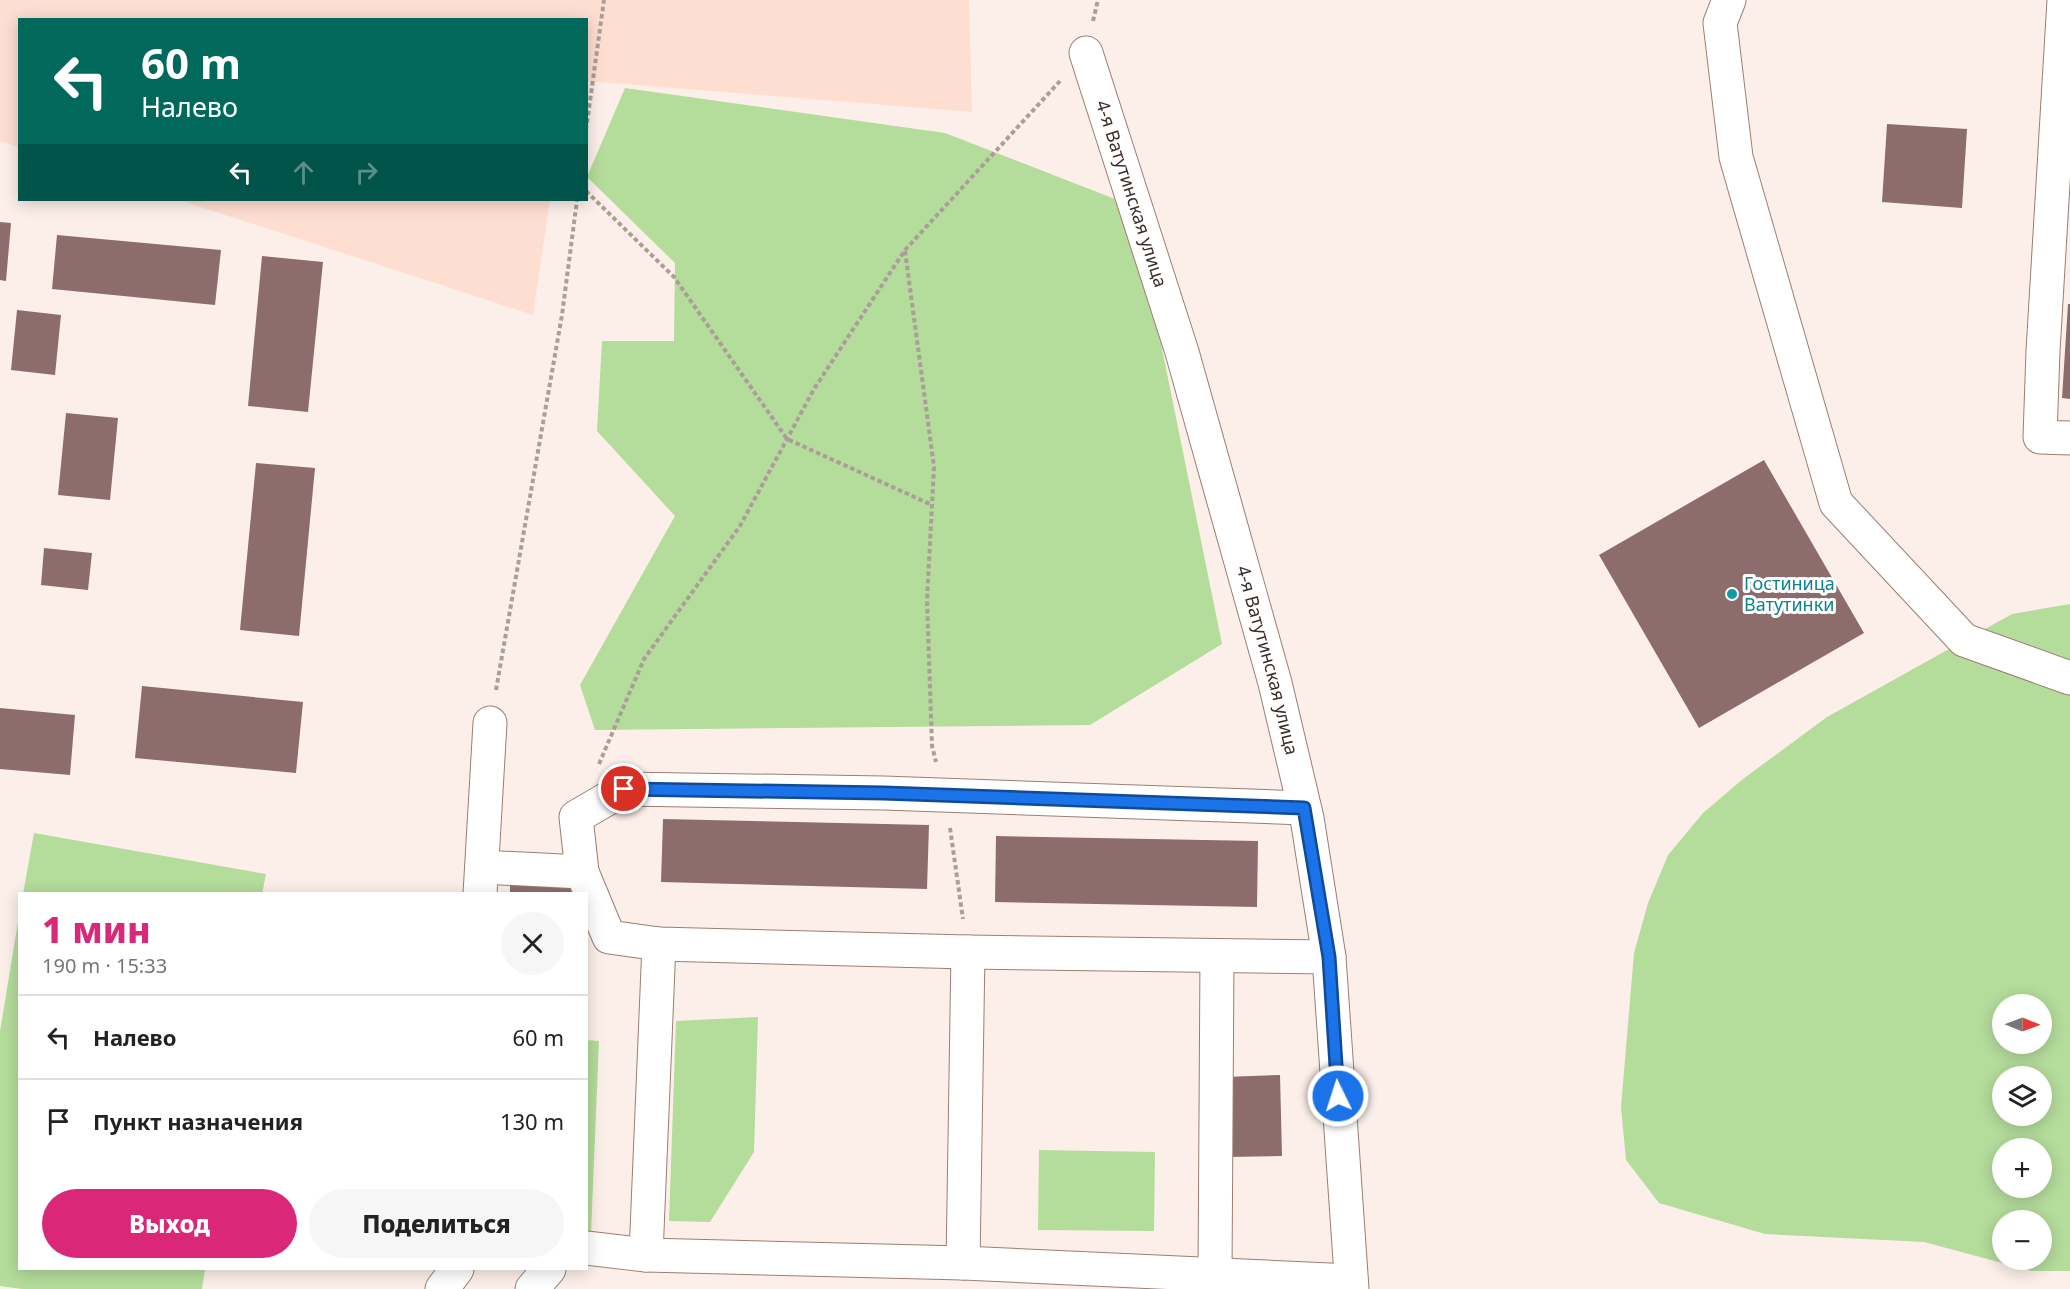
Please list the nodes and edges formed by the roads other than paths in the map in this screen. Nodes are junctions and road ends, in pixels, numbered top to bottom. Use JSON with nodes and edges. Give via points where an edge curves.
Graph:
{"nodes":[{"id":1,"x":1729,"y":0,"type":"edge"},
{"id":2,"x":2064,"y":0,"type":"edge"},
{"id":3,"x":1086,"y":53,"type":"road end"},
{"id":4,"x":2070,"y":438,"type":"edge"},
{"id":5,"x":2070,"y":678,"type":"edge"},
{"id":6,"x":490,"y":723,"type":"road end"},
{"id":7,"x":1304,"y":808,"type":"junction"},
{"id":8,"x":582,"y":872,"type":"junction"},
{"id":9,"x":481,"y":881,"type":"edge"},
{"id":10,"x":659,"y":944,"type":"junction"},
{"id":11,"x":968,"y":952,"type":"junction"},
{"id":12,"x":1217,"y":956,"type":"junction"},
{"id":13,"x":1329,"y":957,"type":"junction"},
{"id":14,"x":588,"y":1248,"type":"edge"},
{"id":15,"x":646,"y":1255,"type":"junction"},
{"id":16,"x":963,"y":1263,"type":"junction"},
{"id":17,"x":456,"y":1270,"type":"edge"},
{"id":18,"x":548,"y":1270,"type":"edge"},
{"id":19,"x":1215,"y":1275,"type":"junction"},
{"id":20,"x":1352,"y":1285,"type":"edge"},
{"id":21,"x":442,"y":1289,"type":"edge"},
{"id":22,"x":532,"y":1289,"type":"edge"}],
"edges":[{"from":1,"to":5,"type":"street","via":[[1720,22],[1736,157],[1836,503],[1964,640]]},
{"from":2,"to":4,"type":"street","via":[[2040,437]]},
{"from":3,"to":7,"type":"street","name":"4-я Ватутинская улица","via":[[1185,363],[1272,673]]},
{"from":6,"to":9,"type":"street"},
{"from":7,"to":8,"type":"street","via":[[624,789],[576,817]]},
{"from":7,"to":13,"type":"street","name":"4-я Ватутинская улица"},
{"from":8,"to":9,"type":"street"},
{"from":8,"to":10,"type":"street","via":[[609,937]]},
{"from":10,"to":11,"type":"street"},
{"from":10,"to":15,"type":"street"},
{"from":11,"to":12,"type":"street"},
{"from":11,"to":16,"type":"street"},
{"from":12,"to":13,"type":"street"},
{"from":12,"to":19,"type":"street"},
{"from":13,"to":20,"type":"street","name":"4-я Ватутинская улица"},
{"from":14,"to":15,"type":"street"},
{"from":15,"to":16,"type":"street"},
{"from":16,"to":19,"type":"street"},
{"from":17,"to":21,"type":"street"},
{"from":18,"to":22,"type":"street"},
{"from":19,"to":20,"type":"street"}]}
